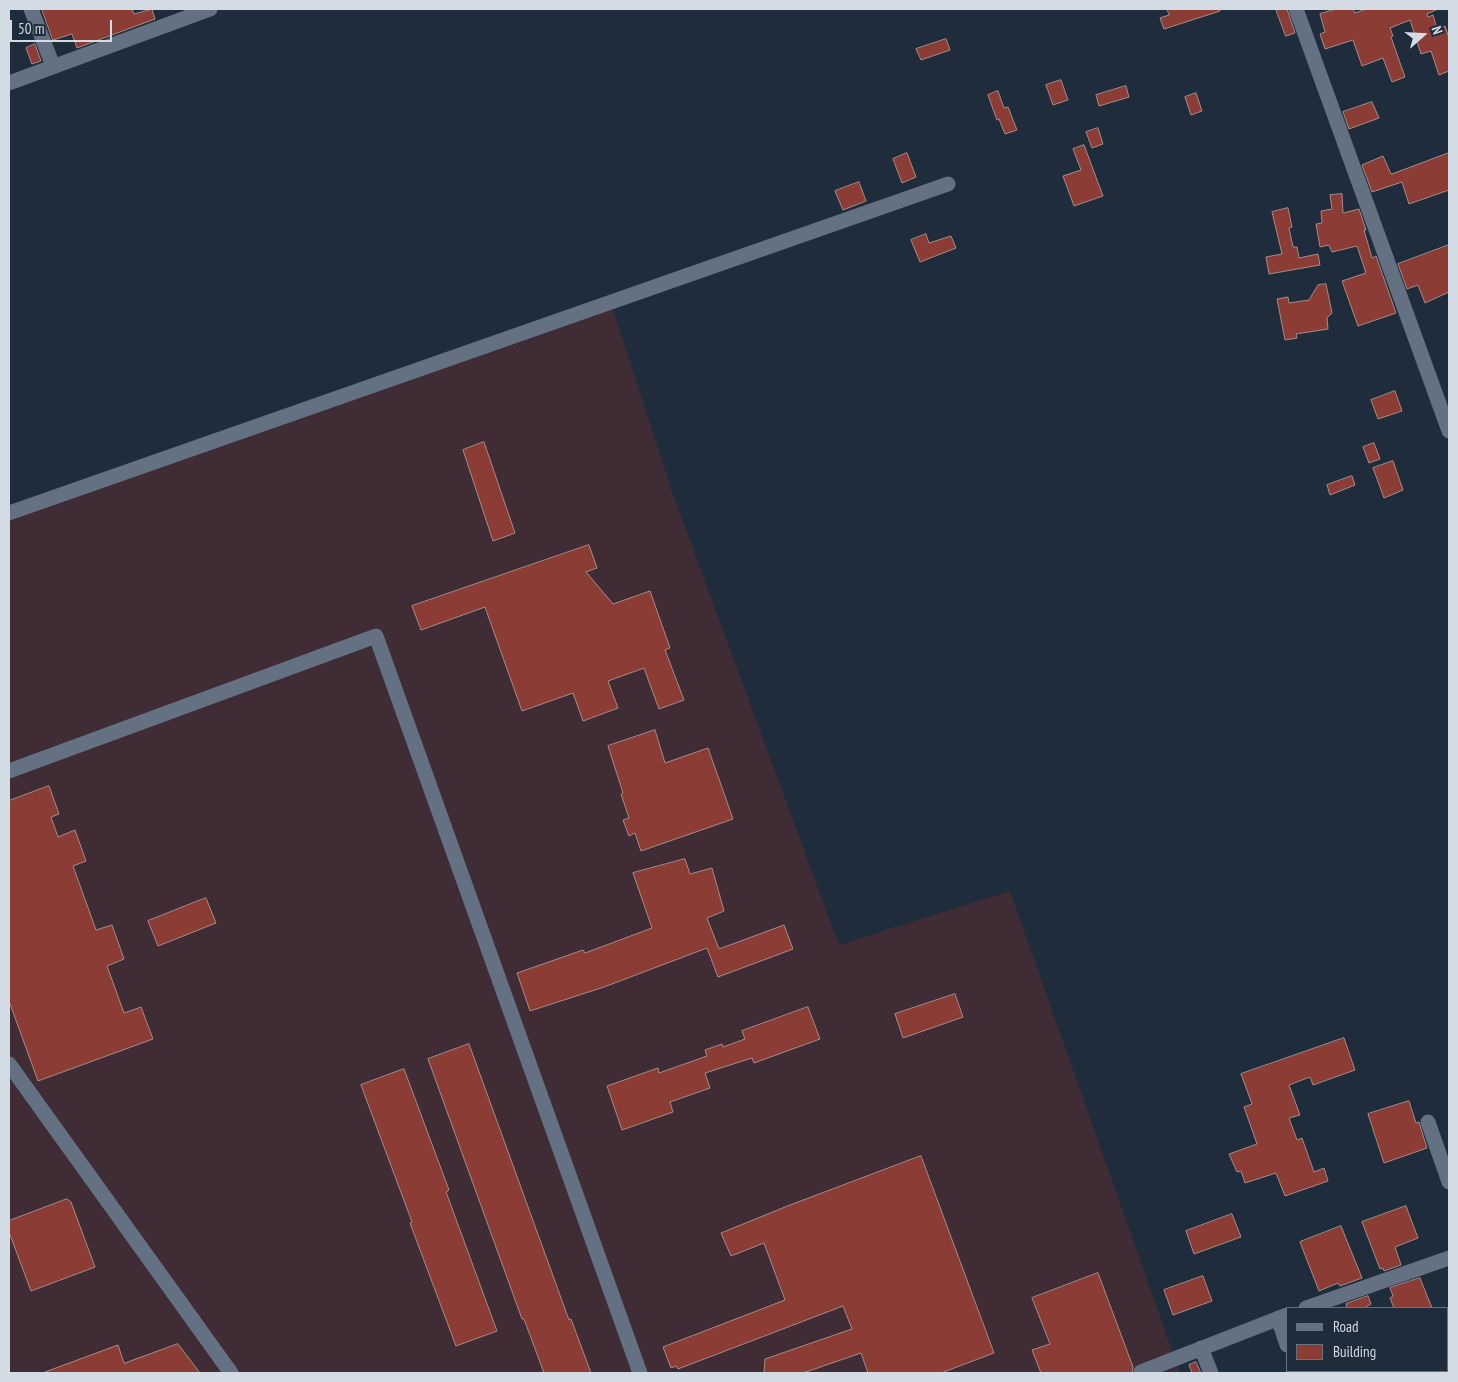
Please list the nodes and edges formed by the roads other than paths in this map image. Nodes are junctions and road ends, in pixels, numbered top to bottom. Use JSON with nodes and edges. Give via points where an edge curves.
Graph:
{"nodes":[{"id":1,"x":31,"y":9,"type":"edge"},
{"id":2,"x":206,"y":9,"type":"edge"},
{"id":3,"x":1296,"y":9,"type":"edge"},
{"id":4,"x":53,"y":66,"type":"junction"},
{"id":5,"x":9,"y":83,"type":"edge"},
{"id":6,"x":948,"y":184,"type":"dead end"},
{"id":7,"x":1449,"y":431,"type":"edge"},
{"id":8,"x":9,"y":513,"type":"edge"},
{"id":9,"x":9,"y":771,"type":"edge"},
{"id":10,"x":9,"y":1064,"type":"edge"},
{"id":11,"x":1428,"y":1122,"type":"dead end"},
{"id":12,"x":1449,"y":1182,"type":"edge"},
{"id":13,"x":1449,"y":1258,"type":"edge"},
{"id":14,"x":1340,"y":1303,"type":"edge"},
{"id":15,"x":1313,"y":1307,"type":"edge"},
{"id":16,"x":1282,"y":1317,"type":"edge"},
{"id":17,"x":1286,"y":1339,"type":"edge"},
{"id":18,"x":1201,"y":1348,"type":"junction"},
{"id":19,"x":1141,"y":1372,"type":"edge"},
{"id":20,"x":231,"y":1373,"type":"edge"},
{"id":21,"x":640,"y":1373,"type":"edge"},
{"id":22,"x":1211,"y":1373,"type":"edge"}],
"edges":[{"from":1,"to":4,"type":"street"},
{"from":2,"to":4,"type":"street"},
{"from":3,"to":7,"type":"street"},
{"from":4,"to":5,"type":"street"},
{"from":6,"to":8,"type":"street"},
{"from":9,"to":21,"type":"street","via":[[376,636]]},
{"from":10,"to":20,"type":"street"},
{"from":11,"to":12,"type":"street"},
{"from":13,"to":14,"type":"street"},
{"from":14,"to":15,"type":"street"},
{"from":16,"to":17,"type":"street"},
{"from":16,"to":18,"type":"street"},
{"from":18,"to":19,"type":"street"},
{"from":18,"to":22,"type":"street"}]}
